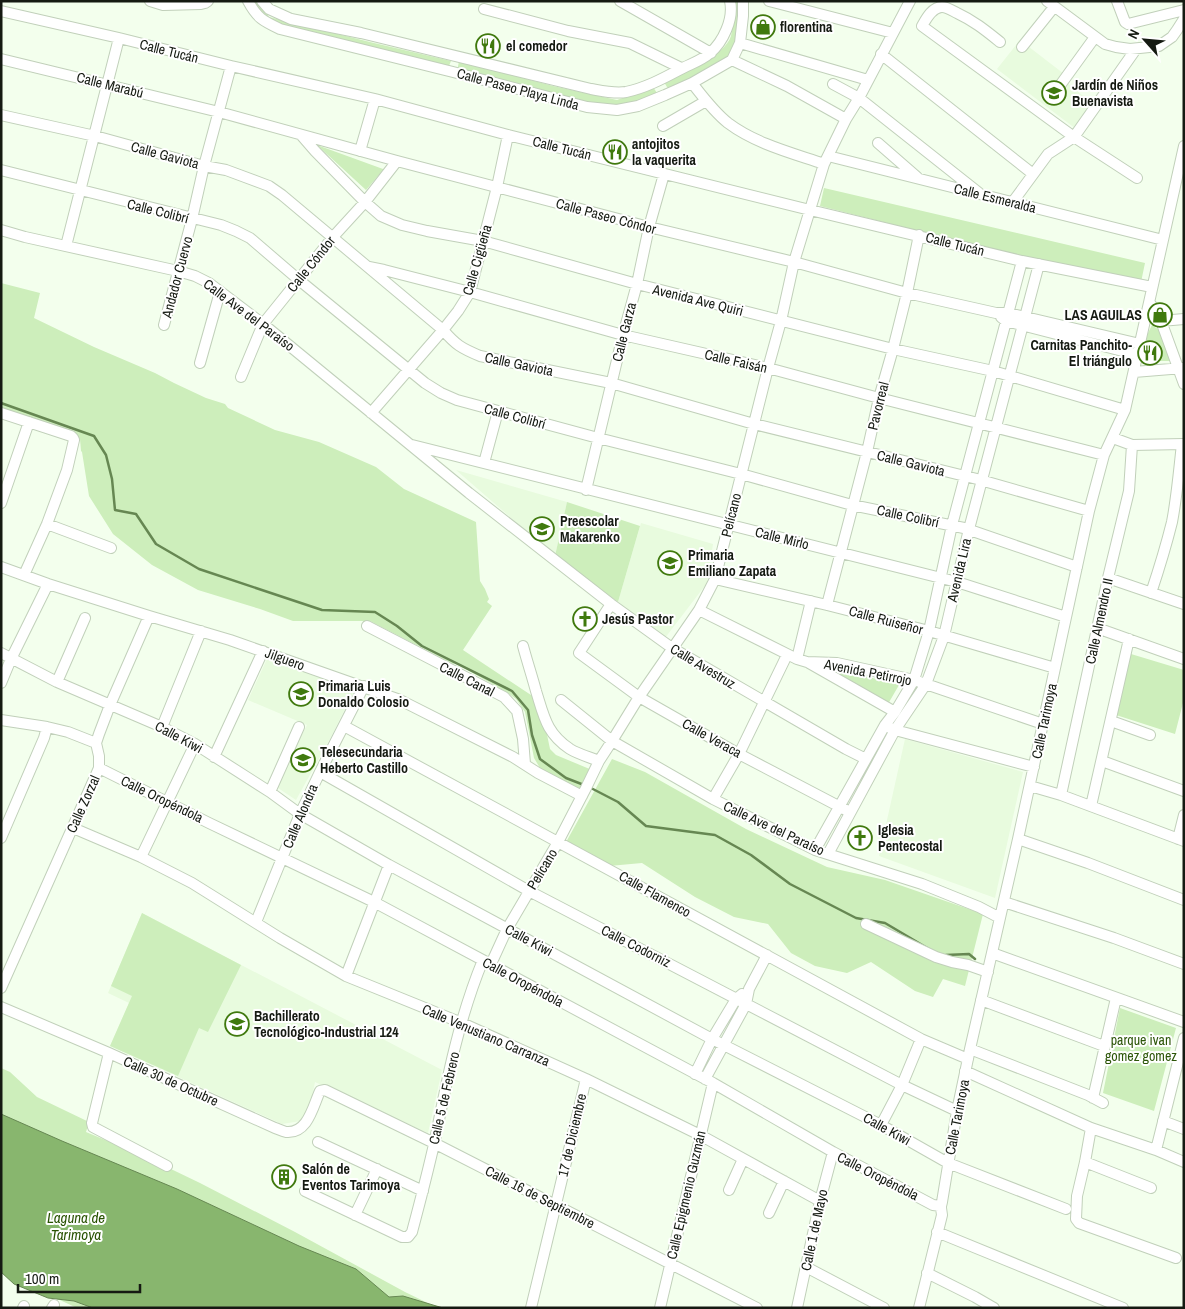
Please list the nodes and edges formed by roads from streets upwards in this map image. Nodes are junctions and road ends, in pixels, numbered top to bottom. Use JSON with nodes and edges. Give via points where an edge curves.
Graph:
{"nodes":[{"id":1,"x":150,"y":1,"type":"edge"},
{"id":2,"x":208,"y":1,"type":"edge"},
{"id":3,"x":248,"y":1,"type":"edge"},
{"id":4,"x":262,"y":1,"type":"edge"},
{"id":5,"x":620,"y":1,"type":"edge"},
{"id":6,"x":721,"y":1,"type":"edge"},
{"id":7,"x":743,"y":1,"type":"edge"},
{"id":8,"x":769,"y":1,"type":"edge"},
{"id":9,"x":910,"y":1,"type":"edge"},
{"id":10,"x":1120,"y":2,"type":"edge"},
{"id":11,"x":162,"y":3,"type":"edge"},
{"id":12,"x":731,"y":4,"type":"edge"},
{"id":13,"x":1051,"y":4,"type":"edge"},
{"id":14,"x":484,"y":9,"type":"dead end"},
{"id":15,"x":1184,"y":10,"type":"edge"},
{"id":16,"x":1,"y":11,"type":"edge"},
{"id":17,"x":1184,"y":20,"type":"edge"},
{"id":18,"x":893,"y":33,"type":"junction"},
{"id":19,"x":1095,"y":37,"type":"junction"},
{"id":20,"x":119,"y":38,"type":"junction"},
{"id":21,"x":1000,"y":42,"type":"dead end"},
{"id":22,"x":740,"y":44,"type":"junction"},
{"id":23,"x":1022,"y":47,"type":"dead end"},
{"id":24,"x":1136,"y":49,"type":"junction"},
{"id":25,"x":711,"y":53,"type":"junction"},
{"id":26,"x":881,"y":54,"type":"junction"},
{"id":27,"x":457,"y":55,"type":"junction"},
{"id":28,"x":1,"y":59,"type":"edge"},
{"id":29,"x":732,"y":60,"type":"junction"},
{"id":30,"x":231,"y":66,"type":"junction"},
{"id":31,"x":681,"y":68,"type":"junction"},
{"id":32,"x":453,"y":72,"type":"junction"},
{"id":33,"x":868,"y":80,"type":"junction"},
{"id":34,"x":658,"y":82,"type":"junction"},
{"id":35,"x":692,"y":83,"type":"junction"},
{"id":36,"x":833,"y":84,"type":"dead end"},
{"id":37,"x":1061,"y":84,"type":"dead end"},
{"id":38,"x":107,"y":85,"type":"junction"},
{"id":39,"x":665,"y":95,"type":"junction"},
{"id":40,"x":859,"y":98,"type":"junction"},
{"id":41,"x":374,"y":99,"type":"junction"},
{"id":42,"x":706,"y":101,"type":"junction"},
{"id":43,"x":218,"y":112,"type":"junction"},
{"id":44,"x":1,"y":115,"type":"edge"},
{"id":45,"x":846,"y":119,"type":"junction"},
{"id":46,"x":663,"y":126,"type":"dead end"},
{"id":47,"x":508,"y":135,"type":"junction"},
{"id":48,"x":95,"y":136,"type":"junction"},
{"id":49,"x":302,"y":136,"type":"junction"},
{"id":50,"x":1074,"y":136,"type":"junction"},
{"id":51,"x":878,"y":143,"type":"dead end"},
{"id":52,"x":1184,"y":146,"type":"edge"},
{"id":53,"x":360,"y":152,"type":"junction"},
{"id":54,"x":826,"y":160,"type":"junction"},
{"id":55,"x":1182,"y":160,"type":"edge"},
{"id":56,"x":397,"y":162,"type":"junction"},
{"id":57,"x":204,"y":166,"type":"junction"},
{"id":58,"x":1,"y":170,"type":"edge"},
{"id":59,"x":664,"y":174,"type":"junction"},
{"id":60,"x":1032,"y":174,"type":"junction"},
{"id":61,"x":1137,"y":178,"type":"dead end"},
{"id":62,"x":918,"y":179,"type":"junction"},
{"id":63,"x":497,"y":187,"type":"junction"},
{"id":64,"x":80,"y":191,"type":"junction"},
{"id":65,"x":982,"y":195,"type":"junction"},
{"id":66,"x":365,"y":202,"type":"junction"},
{"id":67,"x":1012,"y":203,"type":"junction"},
{"id":68,"x":810,"y":210,"type":"junction"},
{"id":69,"x":192,"y":219,"type":"junction"},
{"id":70,"x":649,"y":227,"type":"junction"},
{"id":71,"x":1,"y":230,"type":"edge"},
{"id":72,"x":919,"y":235,"type":"junction"},
{"id":73,"x":333,"y":237,"type":"junction"},
{"id":74,"x":1163,"y":240,"type":"junction"},
{"id":75,"x":483,"y":241,"type":"junction"},
{"id":76,"x":66,"y":246,"type":"junction"},
{"id":77,"x":1022,"y":261,"type":"junction"},
{"id":78,"x":794,"y":262,"type":"junction"},
{"id":79,"x":1039,"y":264,"type":"junction"},
{"id":80,"x":369,"y":267,"type":"junction"},
{"id":81,"x":178,"y":271,"type":"junction"},
{"id":82,"x":299,"y":280,"type":"junction"},
{"id":83,"x":636,"y":284,"type":"junction"},
{"id":84,"x":1152,"y":287,"type":"junction"},
{"id":85,"x":220,"y":292,"type":"junction"},
{"id":86,"x":470,"y":292,"type":"junction"},
{"id":87,"x":907,"y":293,"type":"junction"},
{"id":88,"x":1150,"y":303,"type":"junction"},
{"id":89,"x":1007,"y":317,"type":"junction"},
{"id":90,"x":1184,"y":319,"type":"edge"},
{"id":91,"x":781,"y":321,"type":"junction"},
{"id":92,"x":1024,"y":321,"type":"junction"},
{"id":93,"x":1161,"y":321,"type":"junction"},
{"id":94,"x":263,"y":324,"type":"junction"},
{"id":95,"x":164,"y":325,"type":"dead end"},
{"id":96,"x":443,"y":330,"type":"junction"},
{"id":97,"x":623,"y":335,"type":"junction"},
{"id":98,"x":1140,"y":344,"type":"junction"},
{"id":99,"x":893,"y":349,"type":"junction"},
{"id":100,"x":1138,"y":355,"type":"junction"},
{"id":101,"x":200,"y":362,"type":"dead end"},
{"id":102,"x":768,"y":368,"type":"junction"},
{"id":103,"x":1181,"y":368,"type":"edge"},
{"id":104,"x":409,"y":370,"type":"junction"},
{"id":105,"x":993,"y":371,"type":"junction"},
{"id":106,"x":1134,"y":372,"type":"junction"},
{"id":107,"x":1009,"y":376,"type":"junction"},
{"id":108,"x":241,"y":377,"type":"dead end"},
{"id":109,"x":611,"y":383,"type":"junction"},
{"id":110,"x":1184,"y":384,"type":"edge"},
{"id":111,"x":880,"y":398,"type":"junction"},
{"id":112,"x":1125,"y":410,"type":"junction"},
{"id":113,"x":498,"y":411,"type":"junction"},
{"id":114,"x":1,"y":413,"type":"edge"},
{"id":115,"x":371,"y":413,"type":"junction"},
{"id":116,"x":29,"y":422,"type":"junction"},
{"id":117,"x":979,"y":422,"type":"junction"},
{"id":118,"x":754,"y":424,"type":"junction"},
{"id":119,"x":996,"y":427,"type":"junction"},
{"id":120,"x":598,"y":438,"type":"junction"},
{"id":121,"x":1113,"y":438,"type":"junction"},
{"id":122,"x":409,"y":444,"type":"junction"},
{"id":123,"x":1183,"y":444,"type":"edge"},
{"id":124,"x":1132,"y":445,"type":"junction"},
{"id":125,"x":867,"y":452,"type":"junction"},
{"id":126,"x":1104,"y":455,"type":"junction"},
{"id":127,"x":484,"y":463,"type":"junction"},
{"id":128,"x":741,"y":474,"type":"junction"},
{"id":129,"x":965,"y":476,"type":"junction"},
{"id":130,"x":982,"y":480,"type":"junction"},
{"id":131,"x":586,"y":490,"type":"junction"},
{"id":132,"x":1,"y":503,"type":"edge"},
{"id":133,"x":852,"y":505,"type":"junction"},
{"id":134,"x":1089,"y":511,"type":"junction"},
{"id":135,"x":47,"y":524,"type":"junction"},
{"id":136,"x":729,"y":525,"type":"junction"},
{"id":137,"x":952,"y":525,"type":"junction"},
{"id":138,"x":968,"y":529,"type":"junction"},
{"id":139,"x":112,"y":548,"type":"dead end"},
{"id":140,"x":840,"y":552,"type":"junction"},
{"id":141,"x":1077,"y":566,"type":"junction"},
{"id":142,"x":1,"y":567,"type":"edge"},
{"id":143,"x":24,"y":575,"type":"junction"},
{"id":144,"x":1108,"y":578,"type":"junction"},
{"id":145,"x":715,"y":579,"type":"junction"},
{"id":146,"x":941,"y":579,"type":"junction"},
{"id":147,"x":957,"y":582,"type":"junction"},
{"id":148,"x":48,"y":584,"type":"junction"},
{"id":149,"x":1151,"y":593,"type":"junction"},
{"id":150,"x":811,"y":601,"type":"junction"},
{"id":151,"x":611,"y":604,"type":"junction"},
{"id":152,"x":1184,"y":604,"type":"edge"},
{"id":153,"x":827,"y":605,"type":"junction"},
{"id":154,"x":699,"y":610,"type":"junction"},
{"id":155,"x":149,"y":616,"type":"junction"},
{"id":156,"x":1066,"y":617,"type":"junction"},
{"id":157,"x":85,"y":618,"type":"dead end"},
{"id":158,"x":367,"y":626,"type":"dead end"},
{"id":159,"x":1097,"y":628,"type":"junction"},
{"id":160,"x":201,"y":631,"type":"junction"},
{"id":161,"x":929,"y":631,"type":"junction"},
{"id":162,"x":944,"y":636,"type":"junction"},
{"id":163,"x":1129,"y":639,"type":"junction"},
{"id":164,"x":523,"y":646,"type":"dead end"},
{"id":165,"x":672,"y":648,"type":"junction"},
{"id":166,"x":263,"y":651,"type":"junction"},
{"id":167,"x":1,"y":653,"type":"edge"},
{"id":168,"x":11,"y":658,"type":"junction"},
{"id":169,"x":797,"y":659,"type":"junction"},
{"id":170,"x":1184,"y":659,"type":"edge"},
{"id":171,"x":1055,"y":668,"type":"junction"},
{"id":172,"x":914,"y":680,"type":"junction"},
{"id":173,"x":57,"y":682,"type":"junction"},
{"id":174,"x":1,"y":683,"type":"edge"},
{"id":175,"x":926,"y":684,"type":"junction"},
{"id":176,"x":364,"y":686,"type":"junction"},
{"id":177,"x":639,"y":696,"type":"junction"},
{"id":178,"x":561,"y":700,"type":"dead end"},
{"id":179,"x":764,"y":702,"type":"junction"},
{"id":180,"x":110,"y":705,"type":"junction"},
{"id":181,"x":895,"y":712,"type":"junction"},
{"id":182,"x":1,"y":720,"type":"edge"},
{"id":183,"x":1111,"y":721,"type":"junction"},
{"id":184,"x":1043,"y":724,"type":"junction"},
{"id":185,"x":885,"y":725,"type":"junction"},
{"id":186,"x":344,"y":726,"type":"junction"},
{"id":187,"x":47,"y":727,"type":"junction"},
{"id":188,"x":299,"y":727,"type":"dead end"},
{"id":189,"x":162,"y":728,"type":"junction"},
{"id":190,"x":894,"y":730,"type":"junction"},
{"id":191,"x":1150,"y":735,"type":"dead end"},
{"id":192,"x":612,"y":741,"type":"junction"},
{"id":193,"x":96,"y":743,"type":"junction"},
{"id":194,"x":195,"y":744,"type":"junction"},
{"id":195,"x":739,"y":754,"type":"junction"},
{"id":196,"x":214,"y":757,"type":"junction"},
{"id":197,"x":866,"y":759,"type":"junction"},
{"id":198,"x":599,"y":761,"type":"junction"},
{"id":199,"x":1102,"y":762,"type":"junction"},
{"id":200,"x":524,"y":764,"type":"junction"},
{"id":201,"x":1034,"y":767,"type":"junction"},
{"id":202,"x":99,"y":768,"type":"junction"},
{"id":203,"x":320,"y":772,"type":"junction"},
{"id":204,"x":1030,"y":786,"type":"junction"},
{"id":205,"x":1184,"y":791,"type":"edge"},
{"id":206,"x":270,"y":792,"type":"junction"},
{"id":207,"x":584,"y":792,"type":"junction"},
{"id":208,"x":1061,"y":795,"type":"junction"},
{"id":209,"x":713,"y":799,"type":"junction"},
{"id":210,"x":167,"y":802,"type":"junction"},
{"id":211,"x":840,"y":806,"type":"junction"},
{"id":212,"x":1091,"y":806,"type":"junction"},
{"id":213,"x":851,"y":812,"type":"junction"},
{"id":214,"x":300,"y":814,"type":"junction"},
{"id":215,"x":1184,"y":815,"type":"edge"},
{"id":216,"x":73,"y":828,"type":"junction"},
{"id":217,"x":1,"y":838,"type":"edge"},
{"id":218,"x":1018,"y":839,"type":"junction"},
{"id":219,"x":1181,"y":840,"type":"edge"},
{"id":220,"x":558,"y":842,"type":"junction"},
{"id":221,"x":815,"y":850,"type":"junction"},
{"id":222,"x":828,"y":854,"type":"junction"},
{"id":223,"x":141,"y":857,"type":"junction"},
{"id":224,"x":282,"y":858,"type":"junction"},
{"id":225,"x":389,"y":865,"type":"junction"},
{"id":226,"x":529,"y":891,"type":"junction"},
{"id":227,"x":1184,"y":900,"type":"edge"},
{"id":228,"x":374,"y":902,"type":"junction"},
{"id":229,"x":1004,"y":902,"type":"junction"},
{"id":230,"x":1000,"y":918,"type":"junction"},
{"id":231,"x":256,"y":922,"type":"junction"},
{"id":232,"x":866,"y":924,"type":"dead end"},
{"id":233,"x":507,"y":929,"type":"junction"},
{"id":234,"x":992,"y":953,"type":"junction"},
{"id":235,"x":767,"y":955,"type":"junction"},
{"id":236,"x":487,"y":962,"type":"junction"},
{"id":237,"x":1184,"y":964,"type":"edge"},
{"id":238,"x":988,"y":972,"type":"junction"},
{"id":239,"x":346,"y":976,"type":"junction"},
{"id":240,"x":1,"y":988,"type":"edge"},
{"id":241,"x":748,"y":989,"type":"junction"},
{"id":242,"x":736,"y":998,"type":"junction"},
{"id":243,"x":1116,"y":998,"type":"junction"},
{"id":244,"x":981,"y":1000,"type":"junction"},
{"id":245,"x":746,"y":1004,"type":"junction"},
{"id":246,"x":1,"y":1008,"type":"edge"},
{"id":247,"x":1184,"y":1022,"type":"edge"},
{"id":248,"x":462,"y":1023,"type":"junction"},
{"id":249,"x":1184,"y":1038,"type":"edge"},
{"id":250,"x":712,"y":1039,"type":"junction"},
{"id":251,"x":921,"y":1039,"type":"junction"},
{"id":252,"x":724,"y":1045,"type":"junction"},
{"id":253,"x":1104,"y":1046,"type":"junction"},
{"id":254,"x":109,"y":1053,"type":"junction"},
{"id":255,"x":969,"y":1054,"type":"junction"},
{"id":256,"x":965,"y":1071,"type":"junction"},
{"id":257,"x":695,"y":1074,"type":"junction"},
{"id":258,"x":1179,"y":1075,"type":"edge"},
{"id":259,"x":586,"y":1079,"type":"junction"},
{"id":260,"x":709,"y":1081,"type":"junction"},
{"id":261,"x":902,"y":1085,"type":"junction"},
{"id":262,"x":322,"y":1090,"type":"joint"},
{"id":263,"x":957,"y":1111,"type":"junction"},
{"id":264,"x":1163,"y":1121,"type":"junction"},
{"id":265,"x":881,"y":1125,"type":"junction"},
{"id":266,"x":1091,"y":1128,"type":"junction"},
{"id":267,"x":1184,"y":1129,"type":"edge"},
{"id":268,"x":700,"y":1135,"type":"junction"},
{"id":269,"x":318,"y":1142,"type":"dead end"},
{"id":270,"x":434,"y":1143,"type":"junction"},
{"id":271,"x":1156,"y":1150,"type":"junction"},
{"id":272,"x":833,"y":1152,"type":"junction"},
{"id":273,"x":743,"y":1159,"type":"junction"},
{"id":274,"x":1085,"y":1162,"type":"junction"},
{"id":275,"x":1184,"y":1162,"type":"edge"},
{"id":276,"x":948,"y":1163,"type":"junction"},
{"id":277,"x":167,"y":1166,"type":"dead end"},
{"id":278,"x":377,"y":1169,"type":"junction"},
{"id":279,"x":784,"y":1181,"type":"junction"},
{"id":280,"x":1152,"y":1188,"type":"dead end"},
{"id":281,"x":729,"y":1190,"type":"dead end"},
{"id":282,"x":305,"y":1191,"type":"dead end"},
{"id":283,"x":423,"y":1191,"type":"junction"},
{"id":284,"x":820,"y":1201,"type":"junction"},
{"id":285,"x":556,"y":1204,"type":"junction"},
{"id":286,"x":940,"y":1206,"type":"junction"},
{"id":287,"x":1066,"y":1209,"type":"dead end"},
{"id":288,"x":769,"y":1213,"type":"dead end"},
{"id":289,"x":355,"y":1215,"type":"junction"},
{"id":290,"x":937,"y":1232,"type":"junction"},
{"id":291,"x":1176,"y":1258,"type":"dead end"},
{"id":292,"x":670,"y":1264,"type":"junction"},
{"id":293,"x":806,"y":1267,"type":"junction"},
{"id":294,"x":927,"y":1273,"type":"junction"},
{"id":295,"x":530,"y":1308,"type":"edge"},
{"id":296,"x":660,"y":1308,"type":"edge"},
{"id":297,"x":757,"y":1308,"type":"edge"},
{"id":298,"x":797,"y":1308,"type":"edge"},
{"id":299,"x":884,"y":1308,"type":"edge"},
{"id":300,"x":919,"y":1308,"type":"edge"},
{"id":301,"x":994,"y":1308,"type":"edge"},
{"id":302,"x":1123,"y":1308,"type":"edge"}],
"edges":[{"from":1,"to":11,"type":"street"},
{"from":2,"to":11,"type":"street","via":[[201,4]]},
{"from":3,"to":32,"type":"street","name":"Calle Paseo Playa Linda","via":[[262,20],[280,29]]},
{"from":4,"to":27,"type":"street","name":"Calle Paseo Playa Linda","via":[[269,9],[291,19]]},
{"from":5,"to":25,"type":"street"},
{"from":6,"to":12,"type":"street"},
{"from":7,"to":22,"type":"street"},
{"from":8,"to":18,"type":"street"},
{"from":9,"to":18,"type":"street"},
{"from":10,"to":15,"type":"street","via":[[1124,22],[1128,24]]},
{"from":12,"to":25,"type":"street","name":"Calle Paseo Playa Linda","via":[[727,30]]},
{"from":13,"to":19,"type":"street"},
{"from":13,"to":23,"type":"street"},
{"from":14,"to":31,"type":"street","via":[[630,43]]},
{"from":16,"to":20,"type":"street","name":"Calle Tucán"},
{"from":17,"to":24,"type":"street","via":[[1172,37],[1159,46]]},
{"from":18,"to":26,"type":"street"},
{"from":19,"to":24,"type":"street","via":[[1105,44]]},
{"from":19,"to":37,"type":"street"},
{"from":20,"to":30,"type":"street","name":"Calle Tucán"},
{"from":20,"to":38,"type":"street"},
{"from":21,"to":50,"type":"street","via":[[973,20],[942,7],[929,14],[922,26]]},
{"from":22,"to":29,"type":"street"},
{"from":22,"to":33,"type":"street"},
{"from":24,"to":50,"type":"street"},
{"from":25,"to":31,"type":"street","name":"Calle Paseo Playa Linda"},
{"from":26,"to":33,"type":"street"},
{"from":26,"to":60,"type":"street"},
{"from":27,"to":32,"type":"street"},
{"from":27,"to":34,"type":"street","name":"Calle Paseo Playa Linda","via":[[605,92],[625,92]]},
{"from":28,"to":38,"type":"street","name":"Calle Marabú"},
{"from":29,"to":35,"type":"street","name":"Calle Paseo Playa Linda"},
{"from":29,"to":45,"type":"street"},
{"from":30,"to":41,"type":"street","name":"Calle Tucán"},
{"from":30,"to":43,"type":"street","name":"Andador Cuervo"},
{"from":31,"to":34,"type":"street","name":"Calle Paseo Playa Linda"},
{"from":32,"to":39,"type":"street","name":"Calle Paseo Playa Linda","via":[[602,110],[638,106]]},
{"from":33,"to":40,"type":"street"},
{"from":34,"to":39,"type":"street"},
{"from":35,"to":39,"type":"street","name":"Calle Paseo Playa Linda"},
{"from":35,"to":42,"type":"street","name":"Calle Esmeralda"},
{"from":36,"to":40,"type":"street"},
{"from":38,"to":43,"type":"street","name":"Calle Marabú"},
{"from":38,"to":48,"type":"street"},
{"from":40,"to":45,"type":"street"},
{"from":40,"to":65,"type":"street"},
{"from":41,"to":47,"type":"street","name":"Calle Tucán"},
{"from":41,"to":53,"type":"street"},
{"from":42,"to":46,"type":"street"},
{"from":42,"to":54,"type":"street","name":"Calle Esmeralda","via":[[728,123],[762,142]]},
{"from":43,"to":49,"type":"street","name":"Calle Paseo Cóndor"},
{"from":43,"to":57,"type":"street","name":"Andador Cuervo"},
{"from":44,"to":48,"type":"street","name":"Calle Gaviota"},
{"from":45,"to":54,"type":"street"},
{"from":47,"to":59,"type":"street","name":"Calle Tucán"},
{"from":47,"to":63,"type":"street","name":"Calle Cigüeña"},
{"from":48,"to":57,"type":"street","name":"Calle Gaviota"},
{"from":48,"to":64,"type":"street"},
{"from":49,"to":53,"type":"street","name":"Calle Paseo Cóndor"},
{"from":49,"to":66,"type":"street","name":"Avenida Ave Quiri"},
{"from":50,"to":60,"type":"street","via":[[1048,154]]},
{"from":50,"to":61,"type":"street"},
{"from":51,"to":62,"type":"street"},
{"from":52,"to":55,"type":"street","name":"Calle Tarimoya"},
{"from":53,"to":56,"type":"street","name":"Calle Paseo Cóndor"},
{"from":54,"to":62,"type":"street","name":"Calle Esmeralda"},
{"from":54,"to":68,"type":"street","name":"Pelícano"},
{"from":55,"to":74,"type":"street","name":"Calle Tarimoya"},
{"from":56,"to":63,"type":"street","name":"Calle Paseo Cóndor"},
{"from":56,"to":66,"type":"street","name":"Calle Cóndor"},
{"from":57,"to":69,"type":"street","name":"Andador Cuervo"},
{"from":57,"to":73,"type":"street","name":"Calle Gaviota","via":[[226,170],[269,186]]},
{"from":58,"to":64,"type":"street","name":"Calle Colibrí"},
{"from":59,"to":68,"type":"street","name":"Calle Tucán"},
{"from":59,"to":70,"type":"street","name":"Calle Garza"},
{"from":60,"to":67,"type":"street"},
{"from":62,"to":65,"type":"street","name":"Calle Esmeralda"},
{"from":63,"to":70,"type":"street","name":"Calle Paseo Cóndor"},
{"from":63,"to":75,"type":"street","name":"Calle Cigüeña"},
{"from":64,"to":69,"type":"street","name":"Calle Colibrí"},
{"from":64,"to":76,"type":"street"},
{"from":65,"to":67,"type":"street","name":"Calle Esmeralda"},
{"from":66,"to":73,"type":"street","name":"Calle Cóndor"},
{"from":66,"to":75,"type":"street","name":"Avenida Ave Quiri","via":[[382,216],[402,225]]},
{"from":67,"to":74,"type":"street","name":"Calle Esmeralda"},
{"from":68,"to":72,"type":"street","name":"Calle Tucán"},
{"from":68,"to":78,"type":"street","name":"Pelícano"},
{"from":69,"to":81,"type":"street","name":"Andador Cuervo"},
{"from":69,"to":82,"type":"street","name":"Calle Colibrí","via":[[236,230]]},
{"from":70,"to":78,"type":"street","name":"Calle Paseo Cóndor"},
{"from":70,"to":83,"type":"street","name":"Calle Garza"},
{"from":71,"to":76,"type":"street","name":"Calle Ave del Paraíso"},
{"from":72,"to":77,"type":"street","name":"Calle Tucán"},
{"from":72,"to":87,"type":"street","name":"Pavorreal"},
{"from":73,"to":80,"type":"street","name":"Calle Gaviota"},
{"from":73,"to":82,"type":"street","name":"Calle Cóndor"},
{"from":74,"to":84,"type":"street","name":"Calle Tarimoya"},
{"from":75,"to":83,"type":"street","name":"Avenida Ave Quiri"},
{"from":75,"to":86,"type":"street","name":"Calle Cigüeña"},
{"from":76,"to":81,"type":"street","name":"Calle Ave del Paraíso"},
{"from":77,"to":79,"type":"street","name":"Calle Tucán"},
{"from":77,"to":89,"type":"street","name":"Avenida Lira"},
{"from":78,"to":87,"type":"street","name":"Calle Paseo Cóndor"},
{"from":78,"to":91,"type":"street","name":"Pelícano"},
{"from":79,"to":84,"type":"street","name":"Calle Tucán"},
{"from":79,"to":92,"type":"street","name":"Avenida Lira"},
{"from":80,"to":86,"type":"street","name":"Calle Faisán"},
{"from":80,"to":96,"type":"street","name":"Calle Gaviota"},
{"from":81,"to":85,"type":"street","name":"Calle Ave del Paraíso","via":[[195,276]]},
{"from":81,"to":95,"type":"street","name":"Andador Cuervo"},
{"from":82,"to":94,"type":"street","name":"Calle Cóndor"},
{"from":82,"to":104,"type":"street","name":"Calle Colibrí"},
{"from":83,"to":91,"type":"street","name":"Avenida Ave Quiri"},
{"from":83,"to":97,"type":"street","name":"Calle Garza"},
{"from":84,"to":88,"type":"street","name":"Calle Tarimoya"},
{"from":85,"to":94,"type":"street","name":"Calle Ave del Paraíso"},
{"from":85,"to":101,"type":"street"},
{"from":86,"to":96,"type":"street","name":"Calle Cigüeña"},
{"from":86,"to":97,"type":"street","name":"Calle Faisán"},
{"from":87,"to":89,"type":"street","name":"Calle Paseo Cóndor"},
{"from":87,"to":99,"type":"street","name":"Pavorreal"},
{"from":88,"to":93,"type":"street"},
{"from":88,"to":98,"type":"street","name":"Calle Tarimoya"},
{"from":89,"to":92,"type":"street","name":"Calle Paseo Cóndor"},
{"from":89,"to":105,"type":"street","name":"Avenida Lira"},
{"from":90,"to":93,"type":"street"},
{"from":91,"to":99,"type":"street","name":"Avenida Ave Quiri"},
{"from":91,"to":102,"type":"street","name":"Pelícano"},
{"from":92,"to":98,"type":"street","name":"Calle Paseo Cóndor"},
{"from":92,"to":100,"type":"street","name":"Calle Paseo Cóndor"},
{"from":92,"to":107,"type":"street","name":"Avenida Lira"},
{"from":93,"to":103,"type":"street"},
{"from":94,"to":108,"type":"street","name":"Calle Cóndor"},
{"from":94,"to":115,"type":"street","name":"Calle Ave del Paraíso"},
{"from":96,"to":104,"type":"street","name":"Calle Cigüeña"},
{"from":96,"to":109,"type":"street","name":"Calle Gaviota","via":[[464,350],[480,356]]},
{"from":97,"to":102,"type":"street","name":"Calle Faisán"},
{"from":97,"to":109,"type":"street","name":"Calle Garza"},
{"from":98,"to":100,"type":"street","name":"Calle Tarimoya"},
{"from":99,"to":105,"type":"street","name":"Avenida Ave Quiri"},
{"from":99,"to":111,"type":"street","name":"Pavorreal"},
{"from":100,"to":106,"type":"street","name":"Calle Tarimoya"},
{"from":102,"to":111,"type":"street","name":"Calle Faisán"},
{"from":102,"to":118,"type":"street","name":"Pelícano"},
{"from":103,"to":106,"type":"street"},
{"from":103,"to":110,"type":"street"},
{"from":104,"to":113,"type":"street","name":"Calle Colibrí","via":[[441,393]]},
{"from":104,"to":115,"type":"street","name":"Calle Cigüeña"},
{"from":105,"to":107,"type":"street","name":"Avenida Ave Quiri"},
{"from":105,"to":117,"type":"street","name":"Avenida Lira"},
{"from":106,"to":112,"type":"street","name":"Calle Tarimoya"},
{"from":107,"to":112,"type":"street","name":"Avenida Ave Quiri"},
{"from":107,"to":119,"type":"street","name":"Avenida Lira"},
{"from":109,"to":118,"type":"street","name":"Calle Gaviota"},
{"from":109,"to":120,"type":"street","name":"Calle Garza"},
{"from":111,"to":117,"type":"street","name":"Calle Faisán"},
{"from":111,"to":125,"type":"street","name":"Pavorreal"},
{"from":112,"to":121,"type":"street","name":"Calle Tarimoya"},
{"from":113,"to":120,"type":"street","name":"Calle Colibrí"},
{"from":113,"to":127,"type":"street"},
{"from":114,"to":116,"type":"street"},
{"from":115,"to":122,"type":"street","name":"Calle Ave del Paraíso"},
{"from":116,"to":132,"type":"street"},
{"from":116,"to":135,"type":"street","via":[[74,440],[67,470]]},
{"from":117,"to":119,"type":"street","name":"Calle Faisán"},
{"from":117,"to":129,"type":"street","name":"Avenida Lira"},
{"from":118,"to":125,"type":"street","name":"Calle Gaviota"},
{"from":118,"to":128,"type":"street","name":"Pelícano"},
{"from":119,"to":126,"type":"street","name":"Calle Faisán"},
{"from":119,"to":130,"type":"street","name":"Avenida Lira"},
{"from":120,"to":128,"type":"street","name":"Calle Colibrí"},
{"from":120,"to":131,"type":"street","name":"Calle Garza"},
{"from":121,"to":124,"type":"street"},
{"from":121,"to":126,"type":"street","name":"Calle Tarimoya"},
{"from":122,"to":127,"type":"street","name":"Calle Mirlo"},
{"from":122,"to":151,"type":"street","name":"Calle Avestruz"},
{"from":123,"to":124,"type":"street"},
{"from":123,"to":149,"type":"street","via":[[1172,521]]},
{"from":124,"to":144,"type":"street","name":"Calle Almendro II","via":[[1129,491]]},
{"from":125,"to":129,"type":"street","name":"Calle Gaviota"},
{"from":125,"to":133,"type":"street","name":"Pavorreal"},
{"from":126,"to":134,"type":"street","name":"Calle Tarimoya"},
{"from":127,"to":131,"type":"street","name":"Calle Mirlo"},
{"from":128,"to":133,"type":"street","name":"Calle Colibrí"},
{"from":128,"to":136,"type":"street","name":"Pelícano"},
{"from":129,"to":130,"type":"street","name":"Calle Gaviota"},
{"from":129,"to":137,"type":"street","name":"Avenida Lira"},
{"from":130,"to":134,"type":"street","name":"Calle Gaviota"},
{"from":130,"to":138,"type":"street","name":"Avenida Lira"},
{"from":131,"to":136,"type":"street","name":"Calle Mirlo"},
{"from":133,"to":137,"type":"street","name":"Calle Colibrí"},
{"from":133,"to":140,"type":"street","name":"Pavorreal"},
{"from":134,"to":141,"type":"street","name":"Calle Tarimoya"},
{"from":135,"to":139,"type":"street"},
{"from":135,"to":143,"type":"street"},
{"from":136,"to":140,"type":"street","name":"Calle Mirlo"},
{"from":136,"to":145,"type":"street","name":"Pelícano"},
{"from":137,"to":138,"type":"street","name":"Calle Colibrí"},
{"from":137,"to":146,"type":"street","name":"Avenida Lira"},
{"from":138,"to":141,"type":"street","name":"Calle Colibrí"},
{"from":138,"to":147,"type":"street","name":"Avenida Lira"},
{"from":140,"to":146,"type":"street","name":"Calle Mirlo"},
{"from":140,"to":153,"type":"street","name":"Pavorreal"},
{"from":141,"to":156,"type":"street","name":"Calle Tarimoya"},
{"from":142,"to":143,"type":"street","name":"Jilguero"},
{"from":143,"to":148,"type":"street","name":"Jilguero"},
{"from":144,"to":149,"type":"street"},
{"from":144,"to":159,"type":"street","name":"Calle Almendro II"},
{"from":145,"to":150,"type":"street","name":"Calle Ruiseñor"},
{"from":145,"to":154,"type":"street","name":"Pelícano"},
{"from":146,"to":147,"type":"street","name":"Calle Mirlo"},
{"from":146,"to":161,"type":"street","name":"Avenida Lira"},
{"from":147,"to":156,"type":"street","name":"Calle Mirlo"},
{"from":147,"to":162,"type":"street","name":"Avenida Lira"},
{"from":148,"to":155,"type":"street","name":"Jilguero"},
{"from":148,"to":168,"type":"street"},
{"from":149,"to":152,"type":"street"},
{"from":150,"to":153,"type":"street","name":"Calle Ruiseñor"},
{"from":150,"to":169,"type":"street"},
{"from":151,"to":165,"type":"street","name":"Calle Avestruz"},
{"from":151,"to":177,"type":"street","name":"Calle Veraca","via":[[579,653]]},
{"from":153,"to":161,"type":"street","name":"Calle Ruiseñor"},
{"from":154,"to":165,"type":"street","name":"Pelícano"},
{"from":154,"to":169,"type":"street","name":"Avenida Petirrojo"},
{"from":155,"to":160,"type":"street","name":"Jilguero"},
{"from":155,"to":180,"type":"street","name":"Calle Zorzal"},
{"from":156,"to":171,"type":"street","name":"Calle Tarimoya"},
{"from":157,"to":173,"type":"street"},
{"from":158,"to":200,"type":"street","name":"Calle Canal","via":[[504,697],[517,712]]},
{"from":159,"to":163,"type":"street"},
{"from":159,"to":208,"type":"street","name":"Calle Almendro II"},
{"from":160,"to":166,"type":"street","name":"Jilguero"},
{"from":160,"to":189,"type":"street"},
{"from":161,"to":162,"type":"street","name":"Calle Ruiseñor"},
{"from":161,"to":172,"type":"street","name":"Avenida Lira"},
{"from":162,"to":171,"type":"street","name":"Calle Ruiseñor"},
{"from":162,"to":175,"type":"street","name":"Avenida Lira"},
{"from":163,"to":170,"type":"street"},
{"from":163,"to":183,"type":"street"},
{"from":164,"to":198,"type":"street","via":[[549,728],[571,750]]},
{"from":165,"to":177,"type":"street","name":"Pelícano"},
{"from":165,"to":179,"type":"street","name":"Calle Avestruz"},
{"from":166,"to":176,"type":"street","name":"Jilguero"},
{"from":166,"to":196,"type":"street"},
{"from":167,"to":168,"type":"street","name":"Calle Kiwi"},
{"from":168,"to":173,"type":"street","name":"Calle Kiwi"},
{"from":168,"to":174,"type":"street"},
{"from":169,"to":172,"type":"street","name":"Avenida Petirrojo","via":[[837,663]]},
{"from":169,"to":179,"type":"street"},
{"from":169,"to":181,"type":"street"},
{"from":171,"to":184,"type":"street","name":"Calle Tarimoya"},
{"from":172,"to":175,"type":"street","name":"Avenida Petirrojo"},
{"from":172,"to":181,"type":"street","name":"Avenida Lira"},
{"from":173,"to":180,"type":"street","name":"Calle Kiwi"},
{"from":175,"to":184,"type":"street","name":"Avenida Petirrojo"},
{"from":175,"to":190,"type":"street","name":"Avenida Lira"},
{"from":176,"to":186,"type":"street","name":"Calle Alondra"},
{"from":176,"to":200,"type":"street","name":"Jilguero","via":[[400,700]]},
{"from":177,"to":192,"type":"street","name":"Pelícano"},
{"from":177,"to":195,"type":"street","name":"Calle Veraca"},
{"from":178,"to":192,"type":"street","name":"Calle Ave del Paraíso"},
{"from":179,"to":195,"type":"street"},
{"from":179,"to":197,"type":"street","name":"Calle Avestruz"},
{"from":180,"to":189,"type":"street","name":"Calle Kiwi"},
{"from":180,"to":193,"type":"street","name":"Calle Zorzal"},
{"from":181,"to":185,"type":"street","name":"Avenida Lira"},
{"from":182,"to":187,"type":"street"},
{"from":183,"to":191,"type":"street"},
{"from":183,"to":199,"type":"street"},
{"from":184,"to":201,"type":"street","name":"Calle Tarimoya"},
{"from":185,"to":190,"type":"street"},
{"from":185,"to":197,"type":"street","name":"Avenida Lira"},
{"from":186,"to":203,"type":"street","name":"Calle Alondra"},
{"from":186,"to":220,"type":"street","name":"Calle Flamenco"},
{"from":187,"to":193,"type":"street"},
{"from":187,"to":217,"type":"street"},
{"from":188,"to":206,"type":"street"},
{"from":189,"to":194,"type":"street","name":"Calle Kiwi"},
{"from":190,"to":201,"type":"street"},
{"from":190,"to":213,"type":"street","name":"Avenida Lira"},
{"from":192,"to":198,"type":"street","name":"Pelícano"},
{"from":192,"to":209,"type":"street","name":"Calle Ave del Paraíso"},
{"from":193,"to":202,"type":"street","name":"Calle Zorzal"},
{"from":194,"to":196,"type":"street","name":"Calle Kiwi"},
{"from":194,"to":210,"type":"street"},
{"from":195,"to":209,"type":"street"},
{"from":195,"to":211,"type":"street","name":"Calle Veraca"},
{"from":196,"to":206,"type":"street","name":"Calle Kiwi"},
{"from":197,"to":211,"type":"street","name":"Avenida Lira"},
{"from":198,"to":207,"type":"street","name":"Pelícano"},
{"from":199,"to":205,"type":"street"},
{"from":199,"to":212,"type":"street"},
{"from":200,"to":207,"type":"street","name":"Jilguero"},
{"from":201,"to":204,"type":"street","name":"Calle Tarimoya"},
{"from":202,"to":210,"type":"street","name":"Calle Oropéndola"},
{"from":202,"to":216,"type":"street","name":"Calle Zorzal"},
{"from":203,"to":214,"type":"street","name":"Calle Alondra"},
{"from":203,"to":226,"type":"street","name":"Calle Codorniz"},
{"from":204,"to":208,"type":"street"},
{"from":204,"to":218,"type":"street","name":"Calle Tarimoya"},
{"from":206,"to":214,"type":"street","name":"Calle Kiwi"},
{"from":207,"to":220,"type":"street","name":"Pelícano"},
{"from":208,"to":212,"type":"street"},
{"from":209,"to":221,"type":"street","name":"Calle Ave del Paraíso"},
{"from":210,"to":223,"type":"street"},
{"from":210,"to":224,"type":"street","name":"Calle Oropéndola"},
{"from":211,"to":213,"type":"street","name":"Calle Veraca"},
{"from":211,"to":221,"type":"street","name":"Avenida Lira"},
{"from":212,"to":219,"type":"street"},
{"from":213,"to":222,"type":"street","name":"Avenida Lira"},
{"from":214,"to":224,"type":"street","name":"Calle Alondra"},
{"from":214,"to":225,"type":"street","name":"Calle Kiwi"},
{"from":215,"to":219,"type":"street"},
{"from":216,"to":223,"type":"street","name":"Calle Venustiano Carranza"},
{"from":216,"to":240,"type":"street","name":"Calle Zorzal"},
{"from":218,"to":227,"type":"street"},
{"from":218,"to":229,"type":"street","name":"Calle Tarimoya"},
{"from":220,"to":226,"type":"street","name":"Pelícano"},
{"from":220,"to":235,"type":"street","name":"Calle Flamenco"},
{"from":221,"to":222,"type":"street","name":"Calle Ave del Paraíso"},
{"from":222,"to":230,"type":"street","name":"Calle Ave del Paraíso","via":[[922,884]]},
{"from":223,"to":231,"type":"street","name":"Calle Venustiano Carranza"},
{"from":224,"to":228,"type":"street","name":"Calle Oropéndola"},
{"from":224,"to":231,"type":"street","name":"Calle Alondra"},
{"from":225,"to":228,"type":"street"},
{"from":225,"to":233,"type":"street","name":"Calle Kiwi"},
{"from":226,"to":233,"type":"street","name":"Pelícano"},
{"from":226,"to":242,"type":"street","name":"Calle Codorniz"},
{"from":228,"to":236,"type":"street","name":"Calle Oropéndola"},
{"from":228,"to":239,"type":"street"},
{"from":229,"to":230,"type":"street","name":"Calle Tarimoya"},
{"from":229,"to":237,"type":"street"},
{"from":230,"to":234,"type":"street","name":"Calle Tarimoya"},
{"from":231,"to":239,"type":"street","name":"Calle Venustiano Carranza"},
{"from":232,"to":238,"type":"street","via":[[936,957]]},
{"from":233,"to":236,"type":"street","name":"Pelícano"},
{"from":233,"to":250,"type":"street","name":"Calle Kiwi"},
{"from":234,"to":238,"type":"street","name":"Calle Tarimoya"},
{"from":234,"to":243,"type":"street"},
{"from":235,"to":241,"type":"street"},
{"from":235,"to":251,"type":"street","name":"Calle Flamenco"},
{"from":236,"to":248,"type":"street","name":"Calle 5 de Febrero","via":[[469,997]]},
{"from":236,"to":257,"type":"street","name":"Calle Oropéndola"},
{"from":238,"to":244,"type":"street","name":"Calle Tarimoya"},
{"from":239,"to":248,"type":"street","name":"Calle Venustiano Carranza"},
{"from":241,"to":242,"type":"street"},
{"from":241,"to":245,"type":"street"},
{"from":242,"to":245,"type":"street","name":"Calle Codorniz"},
{"from":242,"to":250,"type":"street"},
{"from":243,"to":247,"type":"street"},
{"from":243,"to":253,"type":"street"},
{"from":244,"to":253,"type":"street"},
{"from":244,"to":255,"type":"street","name":"Calle Tarimoya"},
{"from":245,"to":252,"type":"street"},
{"from":245,"to":261,"type":"street","name":"Calle Codorniz"},
{"from":246,"to":254,"type":"street","name":"Calle 30 de Octubre"},
{"from":248,"to":259,"type":"street","name":"Calle Venustiano Carranza"},
{"from":248,"to":270,"type":"street","name":"Calle 5 de Febrero"},
{"from":249,"to":258,"type":"street"},
{"from":250,"to":252,"type":"street","name":"Calle Kiwi"},
{"from":250,"to":257,"type":"street"},
{"from":251,"to":255,"type":"street","name":"Calle Flamenco"},
{"from":251,"to":261,"type":"street"},
{"from":252,"to":260,"type":"street"},
{"from":252,"to":265,"type":"street","name":"Calle Kiwi"},
{"from":253,"to":255,"type":"street","name":"Calle Flamenco","via":[[1098,1100]]},
{"from":254,"to":262,"type":"street","name":"Calle 30 de Octubre","via":[[286,1132],[302,1127]]},
{"from":254,"to":277,"type":"street","via":[[92,1125]]},
{"from":255,"to":256,"type":"street","name":"Calle Tarimoya"},
{"from":256,"to":263,"type":"street","name":"Calle Tarimoya"},
{"from":256,"to":266,"type":"street"},
{"from":257,"to":260,"type":"street","name":"Calle Oropéndola"},
{"from":258,"to":264,"type":"street"},
{"from":259,"to":268,"type":"street","name":"Calle Venustiano Carranza"},
{"from":259,"to":285,"type":"street","name":"17 de Diciembre"},
{"from":260,"to":268,"type":"street","name":"Calle Epigmenio Guzmán"},
{"from":260,"to":272,"type":"street","name":"Calle Oropéndola"},
{"from":261,"to":263,"type":"street","name":"Calle Codorniz"},
{"from":261,"to":265,"type":"street"},
{"from":262,"to":270,"type":"street","name":"Calle 16 de Septiembre"},
{"from":263,"to":276,"type":"street","name":"Calle Tarimoya"},
{"from":264,"to":267,"type":"street"},
{"from":264,"to":271,"type":"street"},
{"from":265,"to":276,"type":"street","name":"Calle Kiwi"},
{"from":266,"to":271,"type":"street"},
{"from":266,"to":274,"type":"street"},
{"from":268,"to":273,"type":"street","name":"Calle Venustiano Carranza"},
{"from":268,"to":292,"type":"street","name":"Calle Epigmenio Guzmán"},
{"from":269,"to":278,"type":"street"},
{"from":270,"to":283,"type":"street","name":"Calle 5 de Febrero"},
{"from":270,"to":285,"type":"street","name":"Calle 16 de Septiembre"},
{"from":271,"to":275,"type":"street"},
{"from":272,"to":284,"type":"street","name":"Calle 1 de Mayo"},
{"from":272,"to":286,"type":"street","name":"Calle Oropéndola"},
{"from":273,"to":279,"type":"street","name":"Calle Venustiano Carranza"},
{"from":273,"to":281,"type":"street"},
{"from":274,"to":280,"type":"street"},
{"from":274,"to":291,"type":"street","via":[[1077,1196],[1076,1219],[1079,1223]]},
{"from":276,"to":286,"type":"street","name":"Calle Tarimoya"},
{"from":276,"to":287,"type":"street","name":"Calle Kiwi"},
{"from":278,"to":283,"type":"street"},
{"from":278,"to":289,"type":"street"},
{"from":279,"to":284,"type":"street","name":"Calle Venustiano Carranza"},
{"from":279,"to":288,"type":"street"},
{"from":282,"to":289,"type":"street"},
{"from":283,"to":289,"type":"street","name":"Calle 5 de Febrero","via":[[408,1237]]},
{"from":284,"to":293,"type":"street","name":"Calle 1 de Mayo"},
{"from":285,"to":292,"type":"street","name":"Calle 16 de Septiembre"},
{"from":285,"to":295,"type":"street","name":"17 de Diciembre"},
{"from":286,"to":290,"type":"street","name":"Calle Tarimoya","via":[[942,1215]]},
{"from":290,"to":294,"type":"street","name":"Calle Tarimoya"},
{"from":290,"to":302,"type":"street"},
{"from":292,"to":296,"type":"street","name":"Calle Epigmenio Guzmán"},
{"from":292,"to":297,"type":"street","name":"Calle 16 de Septiembre"},
{"from":293,"to":298,"type":"street","name":"Calle 1 de Mayo"},
{"from":293,"to":299,"type":"street"},
{"from":294,"to":300,"type":"street","name":"Calle Tarimoya"},
{"from":294,"to":301,"type":"street"}]}
